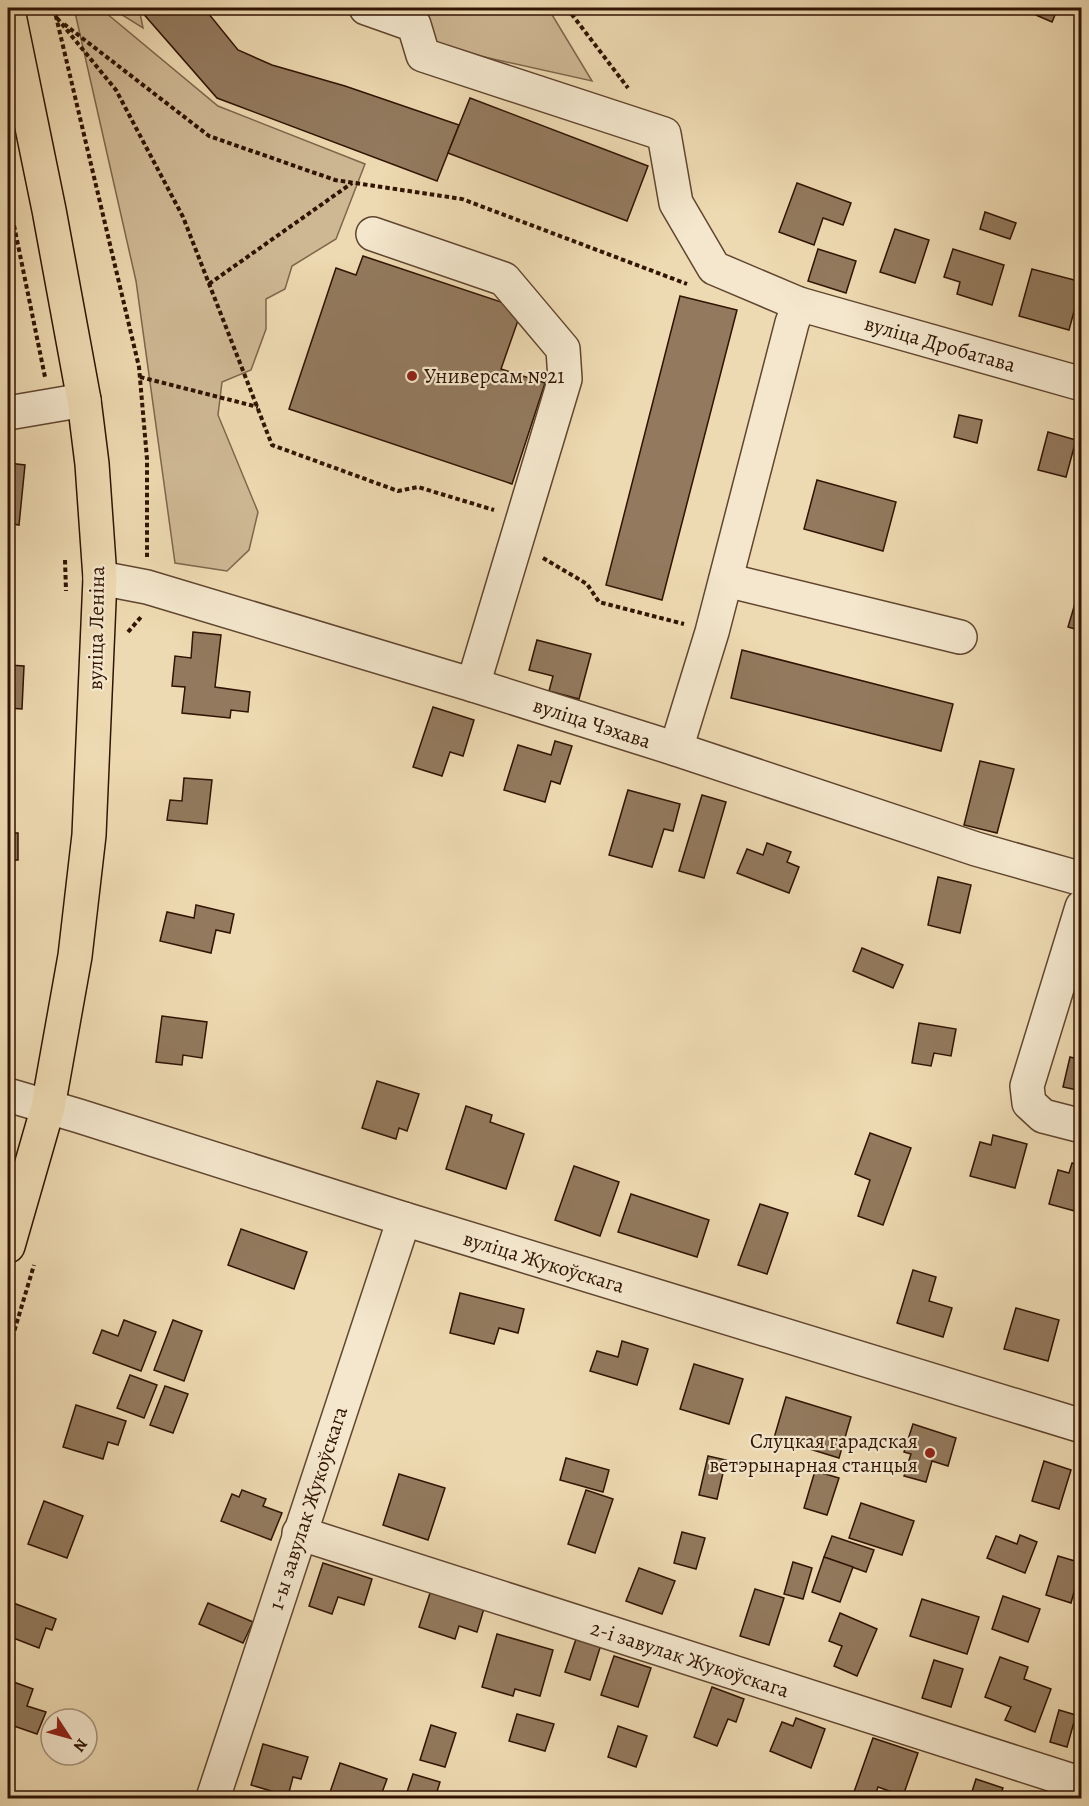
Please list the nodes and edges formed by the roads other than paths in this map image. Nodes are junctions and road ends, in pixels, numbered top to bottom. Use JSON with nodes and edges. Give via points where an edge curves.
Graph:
{"nodes":[{"id":1,"x":366,"y":8,"type":"edge"},
{"id":2,"x":8,"y":10,"type":"edge"},
{"id":3,"x":373,"y":234,"type":"dead end"},
{"id":4,"x":799,"y":304,"type":"junction"},
{"id":5,"x":1082,"y":384,"type":"edge"},
{"id":6,"x":84,"y":400,"type":"junction"},
{"id":7,"x":8,"y":413,"type":"edge"},
{"id":8,"x":100,"y":578,"type":"junction"},
{"id":9,"x":726,"y":580,"type":"junction"},
{"id":10,"x":960,"y":637,"type":"dead end"},
{"id":11,"x":473,"y":685,"type":"junction"},
{"id":12,"x":675,"y":749,"type":"junction"},
{"id":13,"x":1082,"y":879,"type":"edge"},
{"id":14,"x":1082,"y":907,"type":"edge"},
{"id":15,"x":8,"y":1095,"type":"edge"},
{"id":16,"x":48,"y":1107,"type":"junction"},
{"id":17,"x":1082,"y":1126,"type":"edge"},
{"id":18,"x":404,"y":1219,"type":"junction"},
{"id":19,"x":8,"y":1246,"type":"edge"},
{"id":20,"x":1082,"y":1426,"type":"edge"},
{"id":21,"x":299,"y":1533,"type":"junction"},
{"id":22,"x":1082,"y":1784,"type":"edge"},
{"id":23,"x":213,"y":1798,"type":"edge"}],
"edges":[{"from":1,"to":4,"type":"street","name":"вуліца Дробатава","via":[[414,25],[423,55],[664,134],[676,203],[714,268]]},
{"from":2,"to":6,"type":"main road","name":"вуліца Леніна"},
{"from":3,"to":11,"type":"street","via":[[504,279],[563,349],[565,380]]},
{"from":4,"to":5,"type":"street","name":"вуліца Дробатава"},
{"from":4,"to":9,"type":"street"},
{"from":6,"to":7,"type":"street"},
{"from":6,"to":8,"type":"main road","name":"вуліца Леніна"},
{"from":8,"to":11,"type":"street","name":"вуліца Чэхава","via":[[147,587]]},
{"from":8,"to":16,"type":"main road","name":"вуліца Леніна","via":[[89,835],[75,956]]},
{"from":9,"to":10,"type":"street"},
{"from":9,"to":12,"type":"street"},
{"from":11,"to":12,"type":"street","name":"вуліца Чэхава"},
{"from":12,"to":13,"type":"street","name":"вуліца Чэхава","via":[[976,849]]},
{"from":14,"to":17,"type":"street","via":[[1027,1086],[1029,1103],[1043,1116]]},
{"from":15,"to":16,"type":"street","name":"вуліца Жукоўскага"},
{"from":16,"to":18,"type":"street","name":"вуліца Жукоўскага"},
{"from":16,"to":19,"type":"main road","name":"вуліца Леніна"},
{"from":18,"to":20,"type":"street","name":"вуліца Жукоўскага"},
{"from":18,"to":21,"type":"street","name":"1-ы завулак Жукоўскага"},
{"from":21,"to":22,"type":"street","name":"2-і завулак Жукоўскага"},
{"from":21,"to":23,"type":"street","name":"1-ы завулак Жукоўскага"}]}
